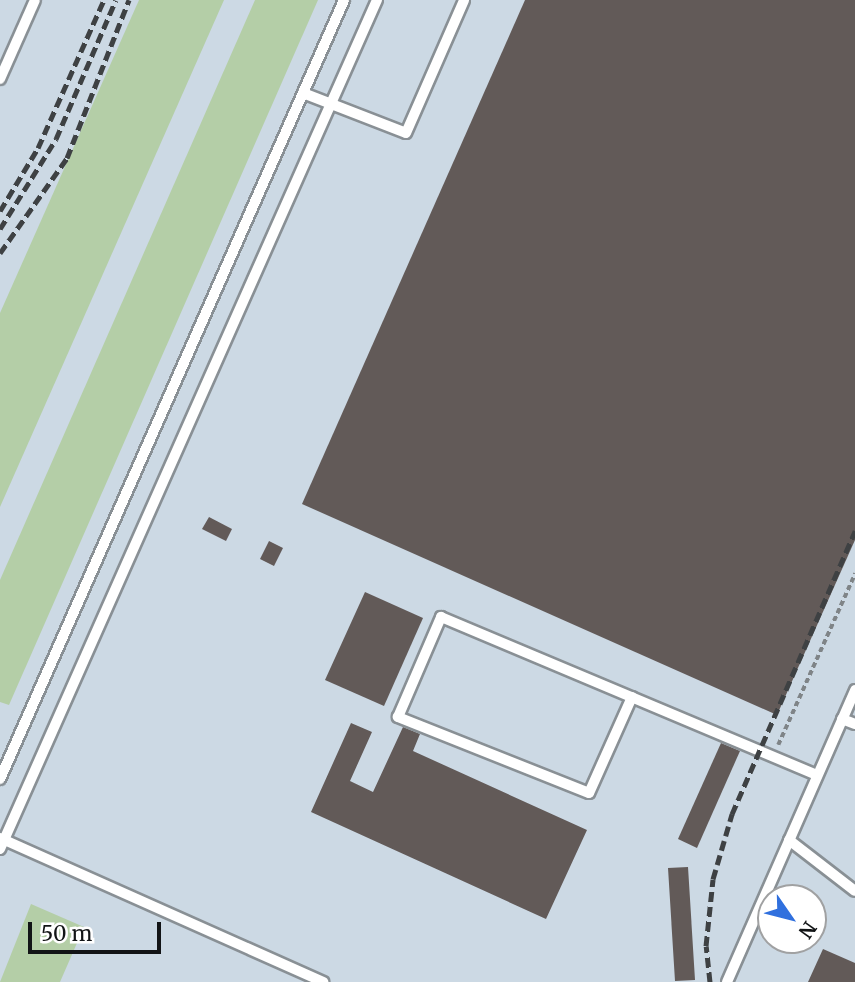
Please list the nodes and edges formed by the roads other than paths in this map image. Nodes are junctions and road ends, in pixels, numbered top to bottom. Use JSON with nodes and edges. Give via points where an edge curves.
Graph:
{"nodes":[{"id":1,"x":35,"y":0,"type":"edge"},
{"id":2,"x":344,"y":0,"type":"edge"},
{"id":3,"x":377,"y":0,"type":"edge"},
{"id":4,"x":464,"y":0,"type":"edge"},
{"id":5,"x":0,"y":79,"type":"edge"},
{"id":6,"x":303,"y":93,"type":"junction"},
{"id":7,"x":330,"y":104,"type":"junction"},
{"id":8,"x":855,"y":690,"type":"edge"},
{"id":9,"x":632,"y":697,"type":"junction"},
{"id":10,"x":842,"y":719,"type":"junction"},
{"id":11,"x":855,"y":724,"type":"edge"},
{"id":12,"x":817,"y":775,"type":"junction"},
{"id":13,"x":0,"y":779,"type":"edge"},
{"id":14,"x":789,"y":840,"type":"junction"},
{"id":15,"x":1,"y":842,"type":"edge"},
{"id":16,"x":855,"y":891,"type":"edge"},
{"id":17,"x":323,"y":982,"type":"edge"},
{"id":18,"x":727,"y":982,"type":"edge"}],
"edges":[{"from":1,"to":5,"type":"lane"},
{"from":2,"to":6,"type":"lane"},
{"from":3,"to":7,"type":"lane"},
{"from":4,"to":7,"type":"lane","via":[[406,133]]},
{"from":6,"to":7,"type":"lane"},
{"from":6,"to":13,"type":"lane"},
{"from":7,"to":15,"type":"lane"},
{"from":8,"to":10,"type":"lane"},
{"from":9,"to":9,"type":"lane","via":[[441,617],[398,717],[589,793]]},
{"from":9,"to":12,"type":"lane"},
{"from":10,"to":11,"type":"lane"},
{"from":10,"to":12,"type":"lane"},
{"from":12,"to":14,"type":"lane"},
{"from":14,"to":16,"type":"lane"},
{"from":14,"to":18,"type":"lane"},
{"from":15,"to":17,"type":"lane"}]}
